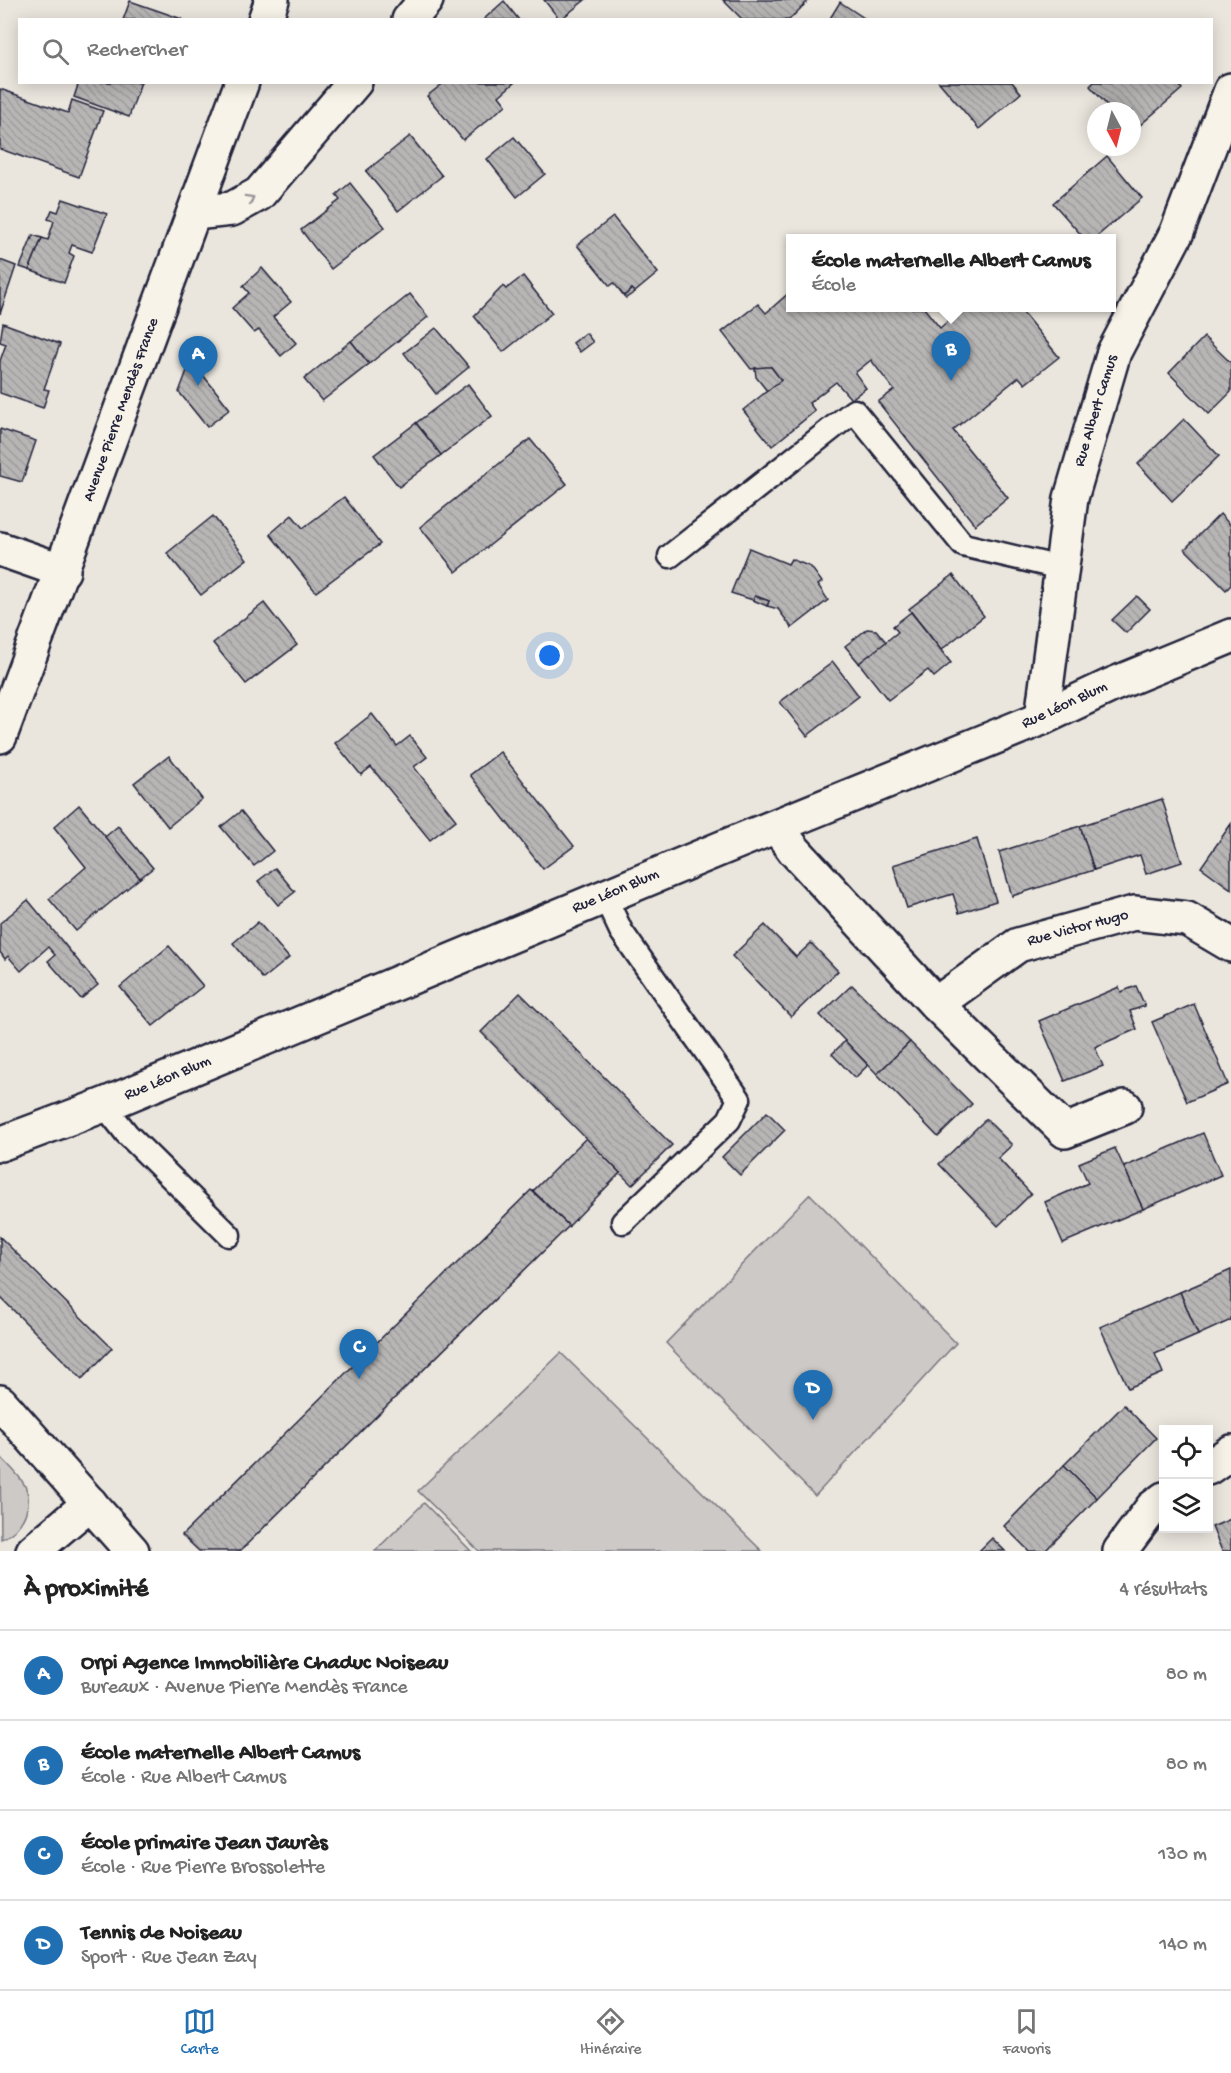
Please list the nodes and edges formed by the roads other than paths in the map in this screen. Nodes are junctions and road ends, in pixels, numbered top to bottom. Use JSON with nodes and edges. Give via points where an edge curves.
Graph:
{"nodes":[{"id":1,"x":272,"y":0,"type":"edge"},
{"id":2,"x":426,"y":0,"type":"edge"},
{"id":3,"x":266,"y":18,"type":"edge"},
{"id":4,"x":412,"y":18,"type":"edge"},
{"id":5,"x":241,"y":84,"type":"edge"},
{"id":6,"x":353,"y":84,"type":"edge"},
{"id":7,"x":1231,"y":90,"type":"edge"},
{"id":8,"x":194,"y":213,"type":"junction"},
{"id":9,"x":0,"y":549,"type":"edge"},
{"id":10,"x":670,"y":556,"type":"dead end"},
{"id":11,"x":1061,"y":568,"type":"junction"},
{"id":12,"x":63,"y":572,"type":"junction"},
{"id":13,"x":1231,"y":636,"type":"edge"},
{"id":14,"x":1042,"y":718,"type":"junction"},
{"id":15,"x":0,"y":736,"type":"edge"},
{"id":16,"x":777,"y":826,"type":"junction"},
{"id":17,"x":605,"y":897,"type":"junction"},
{"id":18,"x":1231,"y":945,"type":"edge"},
{"id":19,"x":936,"y":1004,"type":"junction"},
{"id":20,"x":104,"y":1105,"type":"junction"},
{"id":21,"x":1125,"y":1107,"type":"dead end"},
{"id":22,"x":0,"y":1144,"type":"edge"},
{"id":23,"x":623,"y":1222,"type":"dead end"},
{"id":24,"x":229,"y":1234,"type":"dead end"},
{"id":25,"x":0,"y":1402,"type":"edge"},
{"id":26,"x":1231,"y":1452,"type":"edge"},
{"id":27,"x":1213,"y":1465,"type":"edge"},
{"id":28,"x":90,"y":1503,"type":"junction"},
{"id":29,"x":1159,"y":1503,"type":"edge"},
{"id":30,"x":33,"y":1551,"type":"edge"},
{"id":31,"x":132,"y":1551,"type":"edge"},
{"id":32,"x":1120,"y":1551,"type":"edge"}],
"edges":[{"from":1,"to":3,"type":"street"},
{"from":2,"to":4,"type":"street"},
{"from":5,"to":8,"type":"street","name":"Avenue Pierre Mendès France"},
{"from":8,"to":6,"type":"street","one_way":true,"via":[[232,209],[259,194]]},
{"from":7,"to":11,"type":"street","name":"Rue Albert Camus","via":[[1177,232],[1114,352],[1071,498]]},
{"from":8,"to":12,"type":"street","name":"Avenue Pierre Mendès France"},
{"from":9,"to":12,"type":"street"},
{"from":10,"to":11,"type":"lane","via":[[854,411],[963,545]]},
{"from":11,"to":14,"type":"street","name":"Rue Albert Camus"},
{"from":12,"to":15,"type":"street","name":"Avenue Pierre Mendès France"},
{"from":13,"to":14,"type":"street","name":"Rue Léon Blum"},
{"from":14,"to":16,"type":"street","name":"Rue Léon Blum"},
{"from":16,"to":17,"type":"street","name":"Rue Léon Blum"},
{"from":16,"to":19,"type":"street","via":[[794,850]]},
{"from":17,"to":20,"type":"street","name":"Rue Léon Blum"},
{"from":17,"to":23,"type":"lane","via":[[621,931],[739,1099],[729,1120]]},
{"from":18,"to":19,"type":"street","name":"Rue Victor Hugo","via":[[1188,919],[1134,913],[1018,945]]},
{"from":19,"to":21,"type":"street","via":[[1065,1131]]},
{"from":20,"to":22,"type":"street","name":"Rue Léon Blum"},
{"from":20,"to":24,"type":"lane","via":[[127,1134]]},
{"from":25,"to":28,"type":"street"},
{"from":26,"to":27,"type":"street"},
{"from":28,"to":30,"type":"street"},
{"from":28,"to":31,"type":"street"},
{"from":29,"to":32,"type":"street"}]}
